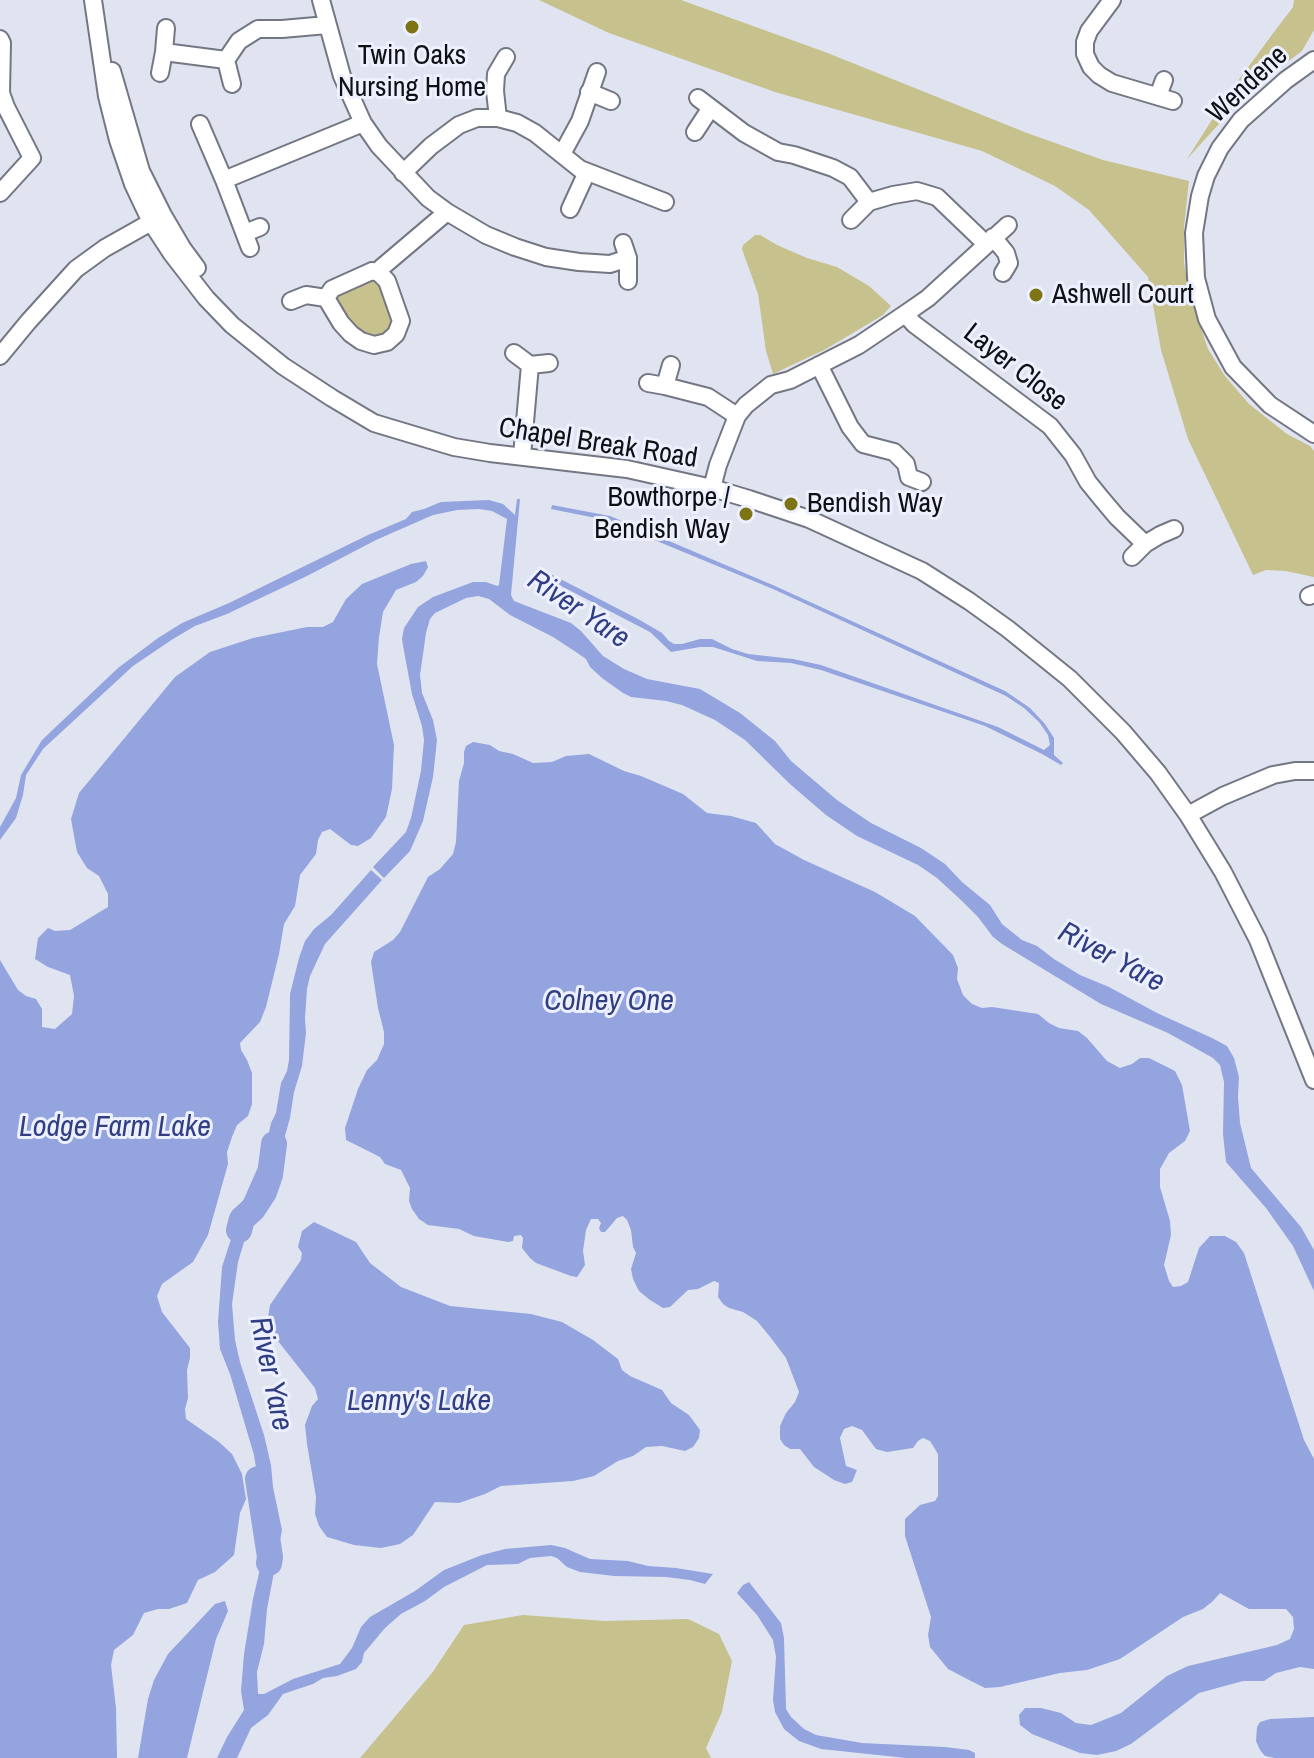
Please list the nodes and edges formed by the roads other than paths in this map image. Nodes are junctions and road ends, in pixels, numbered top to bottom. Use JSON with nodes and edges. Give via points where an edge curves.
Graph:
{"nodes":[{"id":1,"x":321,"y":0,"type":"edge"},
{"id":2,"x":1112,"y":0,"type":"edge"},
{"id":3,"x":93,"y":4,"type":"edge"},
{"id":4,"x":327,"y":25,"type":"junction"},
{"id":5,"x":166,"y":28,"type":"dead end"},
{"id":6,"x":0,"y":39,"type":"edge"},
{"id":7,"x":164,"y":52,"type":"junction"},
{"id":8,"x":506,"y":57,"type":"dead end"},
{"id":9,"x":226,"y":60,"type":"junction"},
{"id":10,"x":1314,"y":60,"type":"edge"},
{"id":11,"x":597,"y":72,"type":"dead end"},
{"id":12,"x":160,"y":73,"type":"dead end"},
{"id":13,"x":1164,"y":80,"type":"dead end"},
{"id":14,"x":232,"y":84,"type":"dead end"},
{"id":15,"x":589,"y":92,"type":"junction"},
{"id":16,"x":611,"y":101,"type":"dead end"},
{"id":17,"x":498,"y":118,"type":"junction"},
{"id":18,"x":363,"y":123,"type":"junction"},
{"id":19,"x":200,"y":124,"type":"dead end"},
{"id":20,"x":695,"y":132,"type":"dead end"},
{"id":21,"x":562,"y":154,"type":"junction"},
{"id":22,"x":587,"y":172,"type":"junction"},
{"id":23,"x":403,"y":173,"type":"junction"},
{"id":24,"x":224,"y":180,"type":"junction"},
{"id":25,"x":0,"y":193,"type":"edge"},
{"id":26,"x":665,"y":202,"type":"dead end"},
{"id":27,"x":869,"y":202,"type":"junction"},
{"id":28,"x":570,"y":209,"type":"dead end"},
{"id":29,"x":447,"y":212,"type":"junction"},
{"id":30,"x":157,"y":218,"type":"junction"},
{"id":31,"x":851,"y":220,"type":"dead end"},
{"id":32,"x":1008,"y":225,"type":"dead end"},
{"id":33,"x":252,"y":236,"type":"dead end"},
{"id":34,"x":989,"y":240,"type":"junction"},
{"id":35,"x":379,"y":273,"type":"junction"},
{"id":36,"x":1003,"y":273,"type":"dead end"},
{"id":37,"x":628,"y":281,"type":"dead end"},
{"id":38,"x":326,"y":298,"type":"junction"},
{"id":39,"x":291,"y":301,"type":"dead end"},
{"id":40,"x":905,"y":314,"type":"junction"},
{"id":41,"x":514,"y":353,"type":"dead end"},
{"id":42,"x":0,"y":356,"type":"edge"},
{"id":43,"x":549,"y":363,"type":"dead end"},
{"id":44,"x":530,"y":365,"type":"junction"},
{"id":45,"x":671,"y":365,"type":"dead end"},
{"id":46,"x":819,"y":365,"type":"junction"},
{"id":47,"x":648,"y":383,"type":"dead end"},
{"id":48,"x":665,"y":386,"type":"junction"},
{"id":49,"x":737,"y":416,"type":"junction"},
{"id":50,"x":1314,"y":434,"type":"edge"},
{"id":51,"x":522,"y":456,"type":"junction"},
{"id":52,"x":910,"y":479,"type":"dead end"},
{"id":53,"x":712,"y":488,"type":"junction"},
{"id":54,"x":1174,"y":529,"type":"dead end"},
{"id":55,"x":1145,"y":544,"type":"junction"},
{"id":56,"x":1132,"y":557,"type":"dead end"},
{"id":57,"x":1314,"y":771,"type":"edge"},
{"id":58,"x":1188,"y":815,"type":"junction"},
{"id":59,"x":1314,"y":1080,"type":"edge"}],
"edges":[{"from":1,"to":4,"type":"street"},
{"from":2,"to":13,"type":"street","via":[[1085,42],[1091,67],[1112,83],[1166,99]]},
{"from":3,"to":30,"type":"street","name":"Chapel Break Road","via":[[118,140],[133,184]]},
{"from":4,"to":9,"type":"street","via":[[258,29],[239,41]]},
{"from":4,"to":18,"type":"street"},
{"from":5,"to":7,"type":"street"},
{"from":6,"to":25,"type":"street","via":[[1,93],[32,158]]},
{"from":7,"to":9,"type":"street"},
{"from":7,"to":12,"type":"street"},
{"from":8,"to":17,"type":"street","via":[[496,74]]},
{"from":9,"to":14,"type":"street"},
{"from":10,"to":50,"type":"street","name":"Wendene","via":[[1241,120],[1220,148],[1206,176],[1194,233],[1196,278],[1207,319],[1233,367],[1270,405]]},
{"from":11,"to":15,"type":"street"},
{"from":15,"to":16,"type":"street"},
{"from":15,"to":21,"type":"street"},
{"from":17,"to":21,"type":"street","via":[[517,123]]},
{"from":17,"to":23,"type":"street","via":[[459,125]]},
{"from":18,"to":23,"type":"street"},
{"from":18,"to":24,"type":"street"},
{"from":19,"to":24,"type":"street"},
{"from":20,"to":27,"type":"street","via":[[704,104],[778,152],[850,177]]},
{"from":21,"to":22,"type":"street"},
{"from":22,"to":26,"type":"street"},
{"from":22,"to":28,"type":"street"},
{"from":23,"to":29,"type":"street"},
{"from":24,"to":33,"type":"street"},
{"from":27,"to":31,"type":"street"},
{"from":27,"to":34,"type":"street","via":[[917,191],[937,197]]},
{"from":29,"to":35,"type":"street"},
{"from":29,"to":37,"type":"street","via":[[486,235],[546,257],[610,264],[626,251]]},
{"from":30,"to":42,"type":"street","via":[[76,269]]},
{"from":30,"to":51,"type":"street","name":"Chapel Break Road","via":[[172,254],[232,325],[332,398],[374,423],[454,447]]},
{"from":32,"to":34,"type":"street"},
{"from":34,"to":36,"type":"street","via":[[1006,253],[1009,263]]},
{"from":34,"to":40,"type":"street"},
{"from":35,"to":38,"type":"street","via":[[346,282]]},
{"from":35,"to":38,"type":"street","via":[[401,321],[387,342],[361,341],[341,323]]},
{"from":38,"to":39,"type":"street","via":[[306,295]]},
{"from":40,"to":46,"type":"street"},
{"from":40,"to":55,"type":"street","name":"Layer Close","via":[[1050,426],[1088,482]]},
{"from":41,"to":44,"type":"street"},
{"from":43,"to":44,"type":"street"},
{"from":44,"to":51,"type":"street"},
{"from":45,"to":48,"type":"street"},
{"from":46,"to":49,"type":"street","via":[[771,385]]},
{"from":46,"to":52,"type":"street","via":[[863,444],[894,452],[906,464]]},
{"from":47,"to":48,"type":"street"},
{"from":48,"to":49,"type":"street","via":[[708,397]]},
{"from":49,"to":53,"type":"street"},
{"from":51,"to":53,"type":"street","name":"Chapel Break Road","via":[[627,469]]},
{"from":53,"to":58,"type":"street","name":"Chapel Break Road","via":[[809,519],[922,571],[969,601],[1070,679],[1123,732]]},
{"from":54,"to":55,"type":"street"},
{"from":55,"to":56,"type":"street"},
{"from":57,"to":58,"type":"street","via":[[1273,775]]},
{"from":58,"to":59,"type":"street","name":"Chapel Break Road","via":[[1258,940]]}]}
